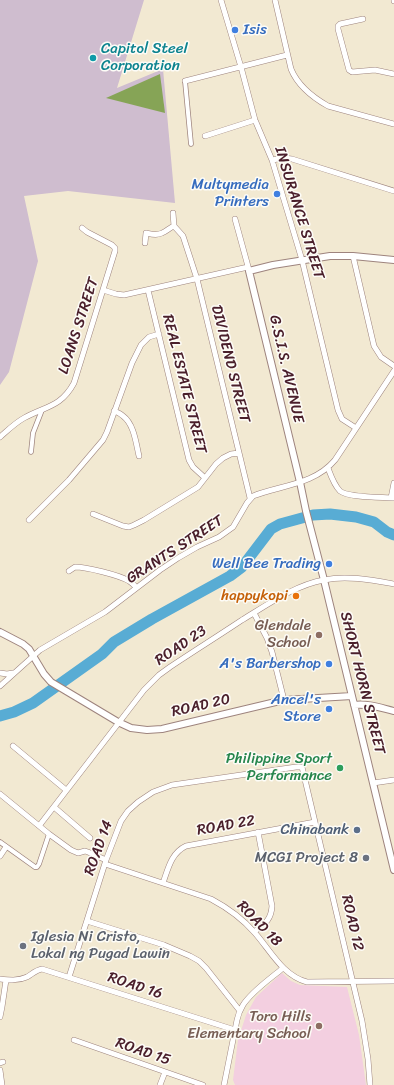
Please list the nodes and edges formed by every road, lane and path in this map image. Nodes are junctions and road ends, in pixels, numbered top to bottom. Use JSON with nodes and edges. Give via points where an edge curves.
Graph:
{"nodes":[{"id":1,"x":221,"y":0,"type":"edge"},
{"id":2,"x":275,"y":0,"type":"edge"},
{"id":3,"x":363,"y":19,"type":"dead end"},
{"id":4,"x":287,"y":55,"type":"junction"},
{"id":5,"x":241,"y":67,"type":"junction"},
{"id":6,"x":394,"y":74,"type":"edge"},
{"id":7,"x":185,"y":81,"type":"joint"},
{"id":8,"x":255,"y":120,"type":"junction"},
{"id":9,"x":394,"y":124,"type":"edge"},
{"id":10,"x":205,"y":136,"type":"dead end"},
{"id":11,"x":191,"y":144,"type":"dead end"},
{"id":12,"x":272,"y":160,"type":"junction"},
{"id":13,"x":394,"y":191,"type":"edge"},
{"id":14,"x":173,"y":213,"type":"dead end"},
{"id":15,"x":235,"y":219,"type":"dead end"},
{"id":16,"x":174,"y":226,"type":"junction"},
{"id":17,"x":82,"y":228,"type":"dead end"},
{"id":18,"x":145,"y":243,"type":"dead end"},
{"id":19,"x":353,"y":256,"type":"junction"},
{"id":20,"x":302,"y":260,"type":"junction"},
{"id":21,"x":394,"y":260,"type":"edge"},
{"id":22,"x":249,"y":269,"type":"junction"},
{"id":23,"x":197,"y":279,"type":"junction"},
{"id":24,"x":103,"y":290,"type":"junction"},
{"id":25,"x":148,"y":290,"type":"junction"},
{"id":26,"x":159,"y":334,"type":"junction"},
{"id":27,"x":394,"y":366,"type":"edge"},
{"id":28,"x":394,"y":371,"type":"edge"},
{"id":29,"x":42,"y":410,"type":"junction"},
{"id":30,"x":114,"y":411,"type":"junction"},
{"id":31,"x":356,"y":428,"type":"junction"},
{"id":32,"x":0,"y":438,"type":"edge"},
{"id":33,"x":31,"y":452,"type":"dead end"},
{"id":34,"x":239,"y":453,"type":"junction"},
{"id":35,"x":139,"y":456,"type":"dead end"},
{"id":36,"x":328,"y":468,"type":"junction"},
{"id":37,"x":205,"y":478,"type":"junction"},
{"id":38,"x":300,"y":482,"type":"junction"},
{"id":39,"x":394,"y":483,"type":"edge"},
{"id":40,"x":250,"y":498,"type":"junction"},
{"id":41,"x":393,"y":498,"type":"edge"},
{"id":42,"x":93,"y":514,"type":"dead end"},
{"id":43,"x":29,"y":520,"type":"dead end"},
{"id":44,"x":310,"y":526,"type":"joint"},
{"id":45,"x":69,"y":571,"type":"dead end"},
{"id":46,"x":324,"y":580,"type":"junction"},
{"id":47,"x":394,"y":584,"type":"edge"},
{"id":48,"x":136,"y":587,"type":"junction"},
{"id":49,"x":254,"y":613,"type":"junction"},
{"id":50,"x":0,"y":632,"type":"edge"},
{"id":51,"x":33,"y":655,"type":"junction"},
{"id":52,"x":0,"y":673,"type":"edge"},
{"id":53,"x":14,"y":673,"type":"junction"},
{"id":54,"x":0,"y":686,"type":"edge"},
{"id":55,"x":352,"y":696,"type":"junction"},
{"id":56,"x":284,"y":700,"type":"junction"},
{"id":57,"x":354,"y":705,"type":"junction"},
{"id":58,"x":394,"y":710,"type":"edge"},
{"id":59,"x":118,"y":722,"type":"junction"},
{"id":60,"x":13,"y":746,"type":"dead end"},
{"id":61,"x":302,"y":767,"type":"joint"},
{"id":62,"x":394,"y":780,"type":"edge"},
{"id":63,"x":373,"y":783,"type":"junction"},
{"id":64,"x":66,"y":790,"type":"junction"},
{"id":65,"x":0,"y":794,"type":"edge"},
{"id":66,"x":54,"y":806,"type":"junction"},
{"id":67,"x":316,"y":822,"type":"junction"},
{"id":68,"x":39,"y":826,"type":"junction"},
{"id":69,"x":258,"y":832,"type":"junction"},
{"id":70,"x":50,"y":834,"type":"junction"},
{"id":71,"x":90,"y":838,"type":"dead end"},
{"id":72,"x":0,"y":842,"type":"edge"},
{"id":73,"x":6,"y":847,"type":"junction"},
{"id":74,"x":0,"y":856,"type":"edge"},
{"id":75,"x":105,"y":862,"type":"junction"},
{"id":76,"x":394,"y":870,"type":"edge"},
{"id":77,"x":163,"y":883,"type":"junction"},
{"id":78,"x":87,"y":921,"type":"junction"},
{"id":79,"x":254,"y":932,"type":"junction"},
{"id":80,"x":283,"y":968,"type":"junction"},
{"id":81,"x":69,"y":977,"type":"junction"},
{"id":82,"x":3,"y":979,"type":"edge"},
{"id":83,"x":394,"y":981,"type":"edge"},
{"id":84,"x":353,"y":982,"type":"junction"},
{"id":85,"x":240,"y":1011,"type":"junction"},
{"id":86,"x":0,"y":1017,"type":"edge"},
{"id":87,"x":235,"y":1030,"type":"junction"},
{"id":88,"x":74,"y":1040,"type":"dead end"},
{"id":89,"x":0,"y":1070,"type":"edge"},
{"id":90,"x":165,"y":1072,"type":"junction"},
{"id":91,"x":2,"y":1085,"type":"edge"},
{"id":92,"x":160,"y":1085,"type":"edge"},
{"id":93,"x":204,"y":1085,"type":"edge"},
{"id":94,"x":224,"y":1085,"type":"edge"},
{"id":95,"x":370,"y":1085,"type":"edge"}],
"edges":[{"from":1,"to":5,"type":"street","name":"INSURANCE STREET"},
{"from":2,"to":4,"type":"street"},
{"from":3,"to":6,"type":"street","via":[[338,26],[349,70],[375,70]]},
{"from":4,"to":5,"type":"street"},
{"from":4,"to":9,"type":"street","via":[[295,77],[318,101]]},
{"from":5,"to":7,"type":"street"},
{"from":5,"to":8,"type":"street","name":"INSURANCE STREET"},
{"from":7,"to":11,"type":"street"},
{"from":8,"to":10,"type":"street"},
{"from":8,"to":12,"type":"street","name":"INSURANCE STREET"},
{"from":12,"to":13,"type":"street","via":[[292,160]]},
{"from":12,"to":20,"type":"street","name":"INSURANCE STREET"},
{"from":14,"to":16,"type":"street"},
{"from":15,"to":22,"type":"street","name":"G.S.I.S. AVENUE"},
{"from":16,"to":18,"type":"street","via":[[157,235],[146,233]]},
{"from":16,"to":23,"type":"street","name":"DIVIDEND STREET","via":[[183,236]]},
{"from":17,"to":24,"type":"street","name":"LOANS STREET","via":[[115,248]]},
{"from":19,"to":20,"type":"street"},
{"from":19,"to":21,"type":"street"},
{"from":19,"to":27,"type":"street","via":[[374,346],[381,357]]},
{"from":20,"to":22,"type":"street"},
{"from":20,"to":31,"type":"street","name":"INSURANCE STREET","via":[[338,410],[342,419]]},
{"from":22,"to":23,"type":"street"},
{"from":22,"to":38,"type":"street","name":"G.S.I.S. AVENUE"},
{"from":23,"to":25,"type":"street"},
{"from":23,"to":34,"type":"street","name":"DIVIDEND STREET"},
{"from":24,"to":25,"type":"street","via":[[122,295]]},
{"from":24,"to":29,"type":"street","name":"LOANS STREET","via":[[74,383],[53,406]]},
{"from":25,"to":26,"type":"street","name":"REAL ESTATE STREET"},
{"from":26,"to":30,"type":"street","via":[[149,337],[141,345]]},
{"from":26,"to":37,"type":"street","name":"REAL ESTATE STREET","via":[[189,460]]},
{"from":28,"to":31,"type":"street"},
{"from":29,"to":32,"type":"street","name":"LOANS STREET","via":[[12,426]]},
{"from":29,"to":33,"type":"street","via":[[33,433]]},
{"from":30,"to":35,"type":"street","via":[[128,421]]},
{"from":30,"to":43,"type":"street","via":[[103,440],[69,480]]},
{"from":31,"to":36,"type":"street"},
{"from":34,"to":37,"type":"street","via":[[223,458]]},
{"from":34,"to":40,"type":"street","name":"DIVIDEND STREET"},
{"from":36,"to":38,"type":"street","via":[[315,477]]},
{"from":36,"to":41,"type":"street","via":[[334,483],[346,494]]},
{"from":37,"to":42,"type":"street","via":[[198,487],[129,527]]},
{"from":38,"to":40,"type":"street"},
{"from":38,"to":44,"type":"street","name":"G.S.I.S. AVENUE"},
{"from":39,"to":41,"type":"street"},
{"from":40,"to":48,"type":"street","name":"GRANTS STREET","via":[[233,527],[178,558]]},
{"from":44,"to":46,"type":"street","name":"SHORT HORN STREET"},
{"from":45,"to":48,"type":"street","via":[[74,565],[124,579]]},
{"from":46,"to":47,"type":"street","name":"ROAD 23","via":[[351,579]]},
{"from":46,"to":49,"type":"street","name":"ROAD 23","via":[[294,590]]},
{"from":46,"to":55,"type":"street","name":"SHORT HORN STREET"},
{"from":48,"to":51,"type":"street","name":"GRANTS STREET","via":[[105,612]]},
{"from":49,"to":56,"type":"street","via":[[272,652]]},
{"from":49,"to":59,"type":"street","name":"ROAD 23","via":[[170,666],[144,690]]},
{"from":50,"to":51,"type":"street","via":[[23,644]]},
{"from":51,"to":53,"type":"street","name":"GRANTS STREET"},
{"from":51,"to":59,"type":"street","name":"ROAD 20","via":[[51,682]]},
{"from":52,"to":53,"type":"street"},
{"from":53,"to":54,"type":"street","name":"GRANTS STREET"},
{"from":55,"to":56,"type":"street","name":"ROAD 20"},
{"from":55,"to":57,"type":"street","name":"SHORT HORN STREET"},
{"from":56,"to":59,"type":"street","name":"ROAD 20","via":[[155,730],[138,730]]},
{"from":57,"to":58,"type":"street","via":[[363,704]]},
{"from":57,"to":63,"type":"street","name":"SHORT HORN STREET"},
{"from":59,"to":64,"type":"street","name":"ROAD 23"},
{"from":60,"to":64,"type":"street"},
{"from":61,"to":67,"type":"street","name":"ROAD 12"},
{"from":61,"to":75,"type":"street","name":"ROAD 14","via":[[172,785],[153,792],[128,811],[121,821]]},
{"from":62,"to":63,"type":"street"},
{"from":63,"to":76,"type":"street","name":"SHORT HORN STREET"},
{"from":64,"to":66,"type":"street","name":"ROAD 23"},
{"from":65,"to":68,"type":"street","name":"ROAD 18"},
{"from":66,"to":68,"type":"street","name":"ROAD 23"},
{"from":66,"to":71,"type":"street"},
{"from":67,"to":69,"type":"street","name":"ROAD 22"},
{"from":67,"to":84,"type":"street","name":"ROAD 12"},
{"from":68,"to":70,"type":"street","name":"ROAD 18"},
{"from":69,"to":77,"type":"street","name":"ROAD 22","via":[[180,848],[172,857]]},
{"from":69,"to":79,"type":"street","via":[[272,906],[268,921]]},
{"from":70,"to":73,"type":"street","via":[[36,867]]},
{"from":70,"to":75,"type":"street","name":"ROAD 18","via":[[71,850],[78,853],[88,852]]},
{"from":72,"to":73,"type":"street"},
{"from":73,"to":74,"type":"street"},
{"from":75,"to":77,"type":"street","name":"ROAD 18"},
{"from":75,"to":78,"type":"street","name":"ROAD 14"},
{"from":77,"to":79,"type":"street","name":"ROAD 18","via":[[211,899],[226,907]]},
{"from":78,"to":81,"type":"street","name":"ROAD 14"},
{"from":78,"to":85,"type":"street","via":[[164,945],[194,958],[206,968]]},
{"from":79,"to":80,"type":"street","name":"ROAD 18"},
{"from":80,"to":84,"type":"street","name":"ROAD 18","via":[[294,977],[307,982]]},
{"from":80,"to":85,"type":"street","via":[[253,993]]},
{"from":81,"to":82,"type":"street","name":"ROAD 16","via":[[40,969],[18,980]]},
{"from":81,"to":87,"type":"street","name":"ROAD 16"},
{"from":82,"to":86,"type":"street"},
{"from":83,"to":84,"type":"street","name":"ROAD 18"},
{"from":84,"to":95,"type":"street","name":"ROAD 12","via":[[362,1021]]},
{"from":85,"to":87,"type":"street"},
{"from":87,"to":94,"type":"street"},
{"from":88,"to":90,"type":"street","name":"ROAD 15"},
{"from":89,"to":91,"type":"street"},
{"from":90,"to":92,"type":"street"},
{"from":90,"to":93,"type":"street","name":"ROAD 15"}]}
